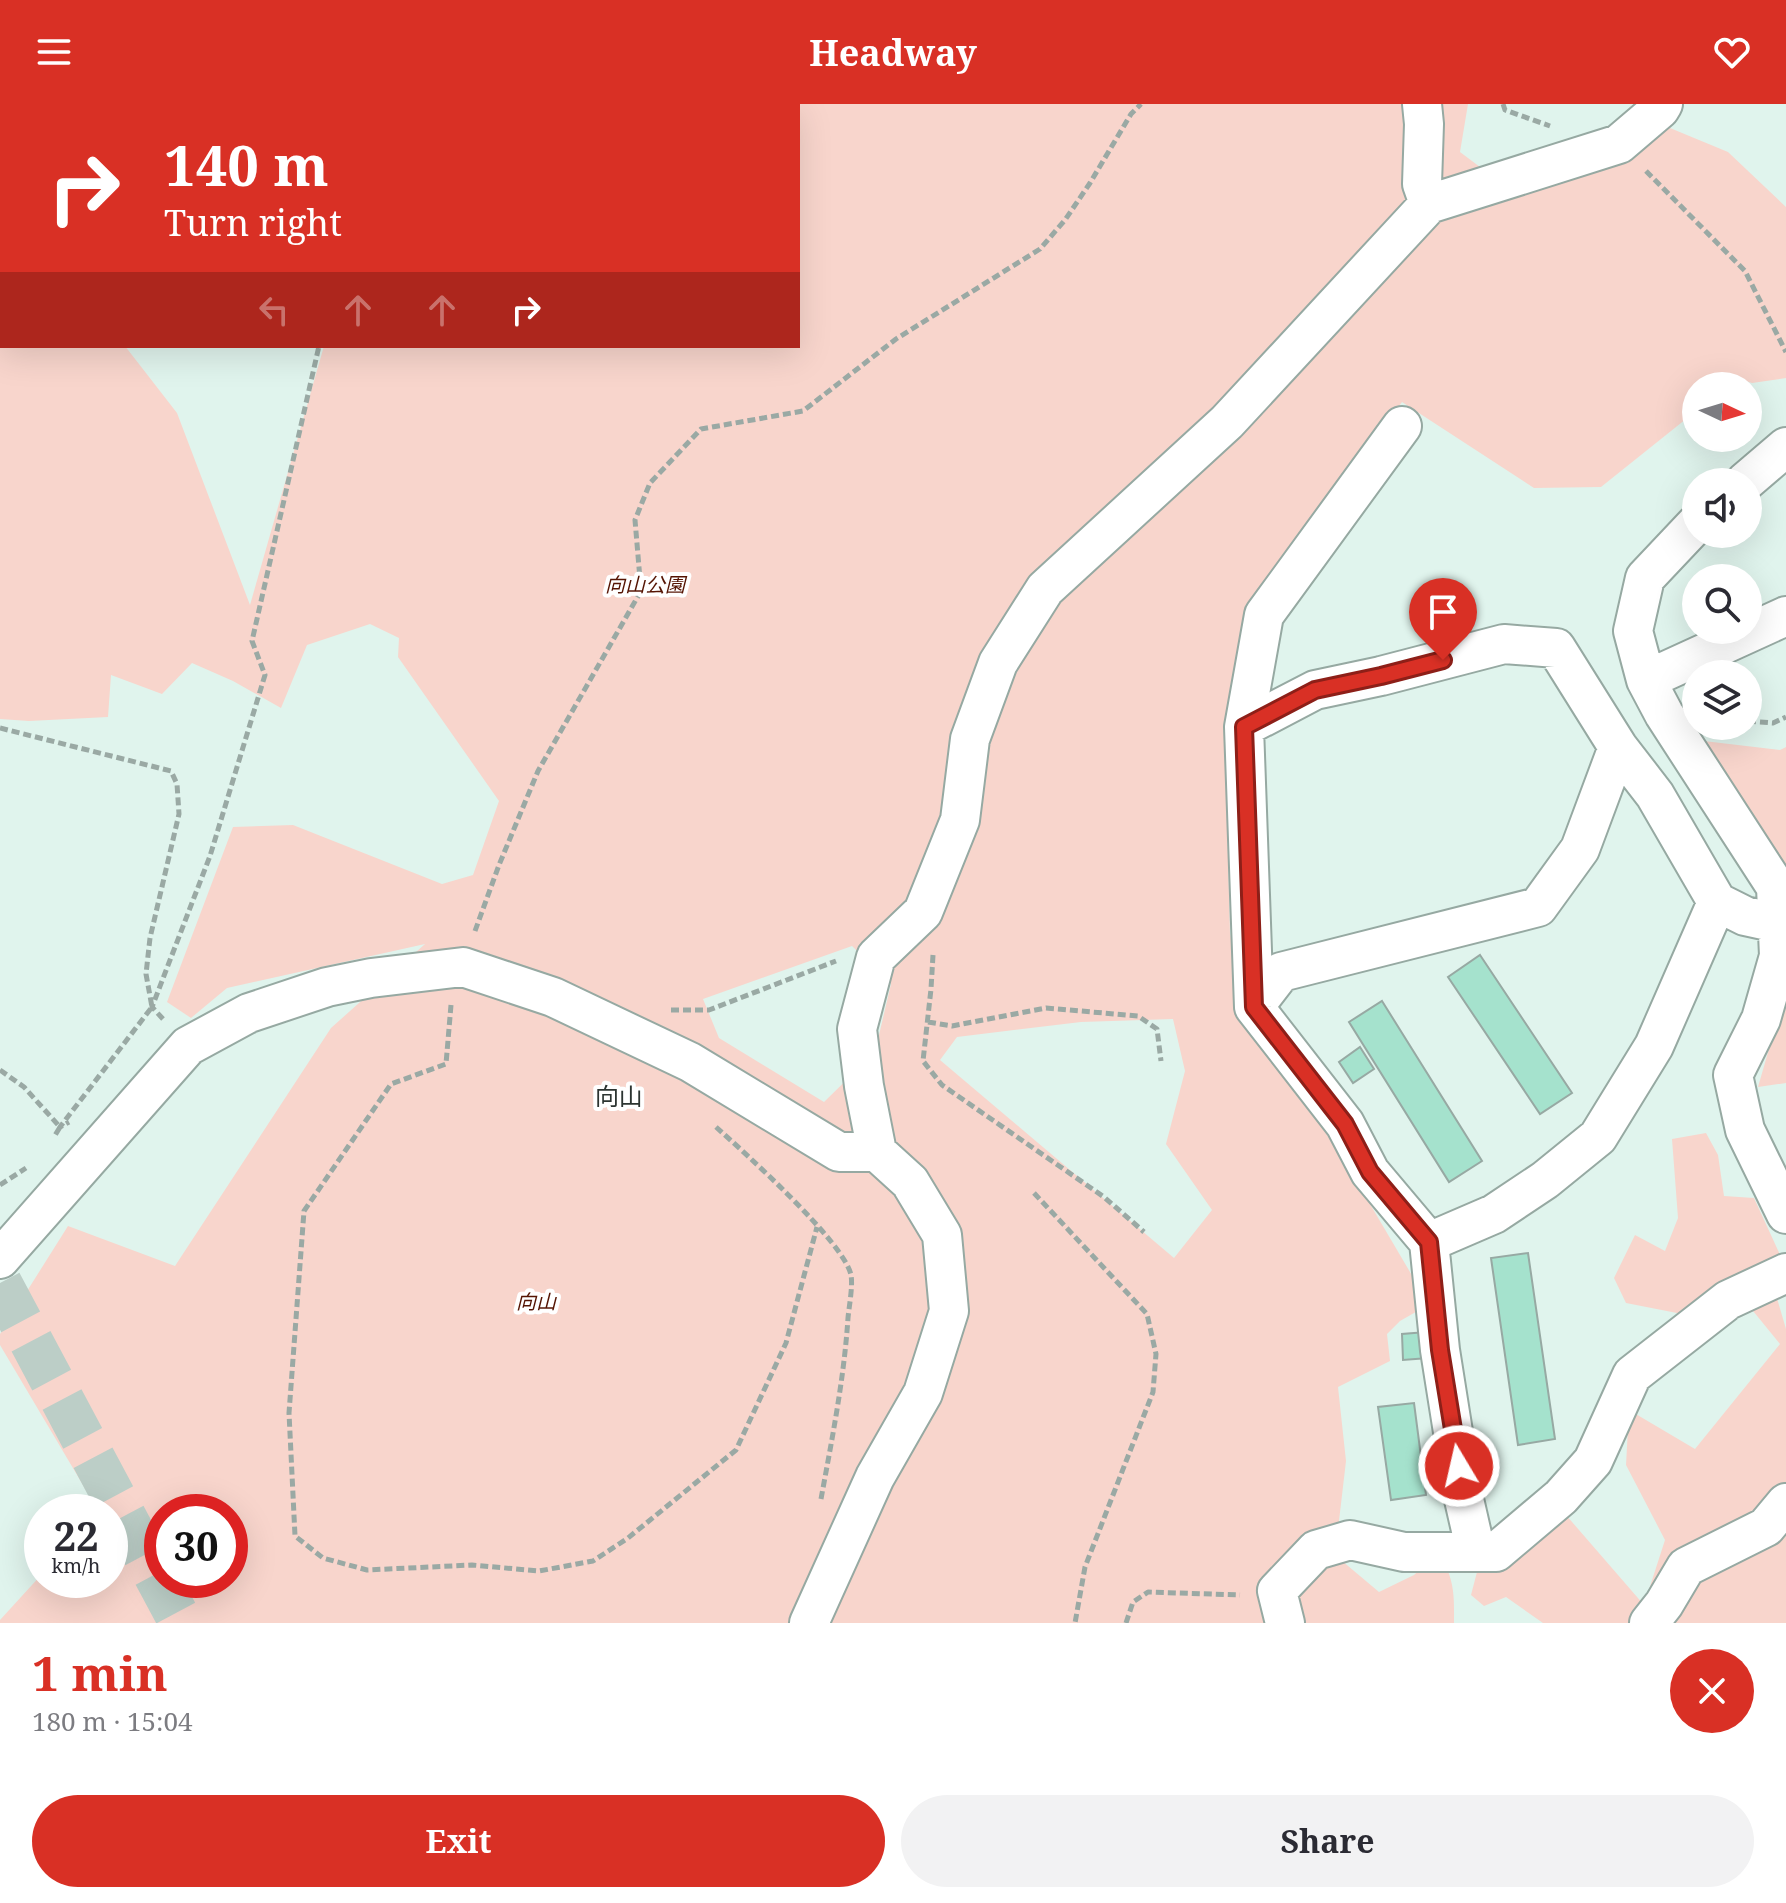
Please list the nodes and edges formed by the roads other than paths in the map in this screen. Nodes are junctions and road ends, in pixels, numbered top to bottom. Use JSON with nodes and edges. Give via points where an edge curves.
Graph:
{"nodes":[{"id":1,"x":1422,"y":104,"type":"edge"},
{"id":2,"x":1663,"y":104,"type":"edge"},
{"id":3,"x":1429,"y":204,"type":"junction"},
{"id":4,"x":1402,"y":426,"type":"dead end"},
{"id":5,"x":1786,"y":447,"type":"edge"},
{"id":6,"x":1761,"y":468,"type":"edge"},
{"id":7,"x":1682,"y":539,"type":"edge"},
{"id":8,"x":1786,"y":616,"type":"edge"},
{"id":9,"x":1646,"y":680,"type":"junction"},
{"id":10,"x":1244,"y":727,"type":"junction"},
{"id":11,"x":1618,"y":747,"type":"junction"},
{"id":12,"x":1717,"y":902,"type":"junction"},
{"id":13,"x":1777,"y":923,"type":"junction"},
{"id":14,"x":1254,"y":1007,"type":"junction"},
{"id":15,"x":877,"y":1152,"type":"junction"},
{"id":16,"x":1786,"y":1214,"type":"edge"},
{"id":17,"x":1429,"y":1242,"type":"junction"},
{"id":18,"x":0,"y":1259,"type":"edge"},
{"id":19,"x":1786,"y":1273,"type":"edge"},
{"id":20,"x":1786,"y":1503,"type":"edge"},
{"id":21,"x":1476,"y":1552,"type":"junction"},
{"id":22,"x":1281,"y":1607,"type":"edge"},
{"id":23,"x":809,"y":1623,"type":"edge"},
{"id":24,"x":1649,"y":1623,"type":"edge"}],
"edges":[{"from":1,"to":3,"type":"street","via":[[1422,184]]},
{"from":2,"to":3,"type":"street","via":[[1619,144]]},
{"from":3,"to":15,"type":"street","via":[[1227,422],[1045,589],[998,663],[970,739],[960,820],[923,912],[876,957],[857,1029]]},
{"from":4,"to":10,"type":"street","via":[[1264,615]]},
{"from":5,"to":6,"type":"street"},
{"from":7,"to":9,"type":"street","via":[[1645,578],[1633,631]]},
{"from":8,"to":9,"type":"street"},
{"from":9,"to":13,"type":"street","via":[[1776,887]]},
{"from":10,"to":11,"type":"street","via":[[1315,690],[1504,644],[1556,648]]},
{"from":10,"to":14,"type":"street"},
{"from":11,"to":12,"type":"street","via":[[1655,795]]},
{"from":11,"to":14,"type":"street","via":[[1580,849],[1538,907],[1281,972]]},
{"from":12,"to":13,"type":"street"},
{"from":12,"to":17,"type":"street","via":[[1654,1046],[1598,1137],[1494,1214]]},
{"from":13,"to":16,"type":"street","via":[[1779,956],[1761,1019],[1733,1075],[1745,1130]]},
{"from":14,"to":17,"type":"street","via":[[1345,1124],[1370,1172]]},
{"from":15,"to":18,"type":"street","via":[[839,1152],[690,1062],[553,997],[463,967],[371,978],[249,1013],[188,1046]]},
{"from":15,"to":23,"type":"street","via":[[910,1182],[942,1235],[949,1311],[923,1393],[875,1477]]},
{"from":17,"to":21,"type":"street","via":[[1440,1350]]},
{"from":19,"to":21,"type":"street","via":[[1728,1300],[1632,1375],[1593,1461],[1561,1497],[1496,1552]]},
{"from":20,"to":24,"type":"street","via":[[1766,1527],[1686,1567]]},
{"from":21,"to":22,"type":"street","via":[[1404,1552],[1350,1540],[1316,1550]]}]}
